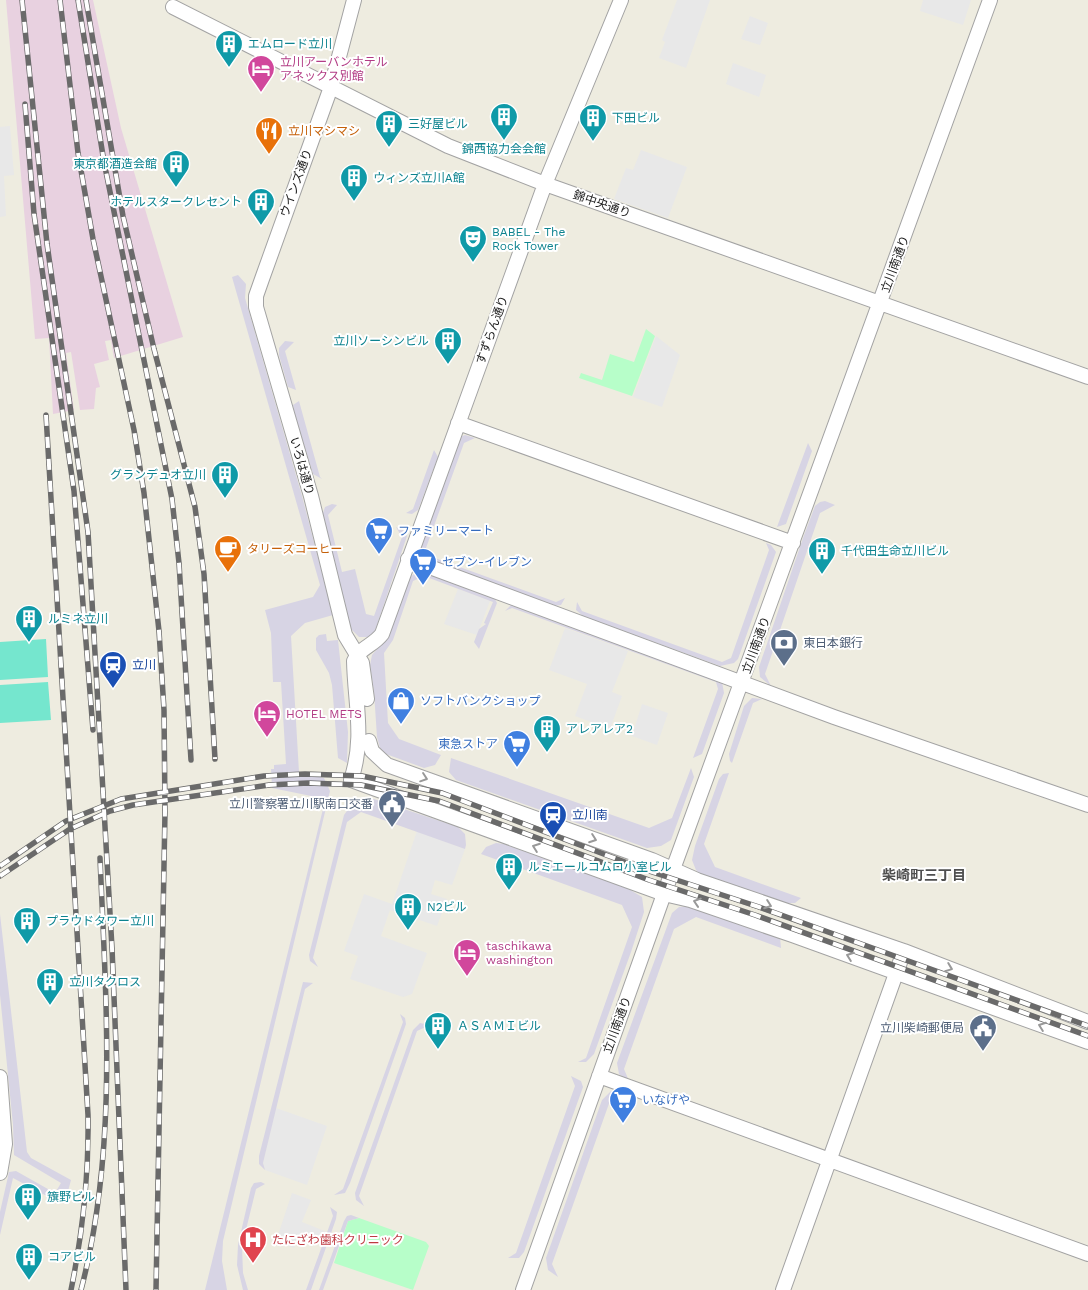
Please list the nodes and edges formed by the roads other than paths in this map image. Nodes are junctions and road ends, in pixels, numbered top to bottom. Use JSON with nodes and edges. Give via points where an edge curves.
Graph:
{"nodes":[{"id":1,"x":354,"y":0,"type":"edge"},
{"id":2,"x":621,"y":0,"type":"edge"},
{"id":3,"x":990,"y":0,"type":"edge"},
{"id":4,"x":173,"y":7,"type":"dead end"},
{"id":5,"x":331,"y":87,"type":"junction"},
{"id":6,"x":545,"y":184,"type":"junction"},
{"id":7,"x":262,"y":279,"type":"joint"},
{"id":8,"x":880,"y":304,"type":"junction"},
{"id":9,"x":1088,"y":377,"type":"edge"},
{"id":10,"x":458,"y":423,"type":"junction"},
{"id":11,"x":793,"y":543,"type":"junction"},
{"id":12,"x":408,"y":559,"type":"junction"},
{"id":13,"x":357,"y":652,"type":"junction"},
{"id":14,"x":742,"y":682,"type":"junction"},
{"id":15,"x":369,"y":741,"type":"junction"},
{"id":16,"x":351,"y":780,"type":"junction"},
{"id":17,"x":1088,"y":805,"type":"edge"},
{"id":18,"x":674,"y":868,"type":"junction"},
{"id":19,"x":664,"y":894,"type":"junction"},
{"id":20,"x":904,"y":951,"type":"junction"},
{"id":21,"x":896,"y":972,"type":"junction"},
{"id":22,"x":1088,"y":1022,"type":"edge"},
{"id":23,"x":1088,"y":1042,"type":"edge"},
{"id":24,"x":599,"y":1076,"type":"junction"},
{"id":25,"x":0,"y":1077,"type":"edge"},
{"id":26,"x":828,"y":1159,"type":"junction"},
{"id":27,"x":0,"y":1173,"type":"edge"},
{"id":28,"x":1088,"y":1254,"type":"edge"},
{"id":29,"x":523,"y":1290,"type":"edge"},
{"id":30,"x":783,"y":1290,"type":"edge"}],
"edges":[{"from":1,"to":5,"type":"street","name":"ウインズ通り"},
{"from":2,"to":6,"type":"street","name":"すずらん通り"},
{"from":3,"to":8,"type":"street","name":"立川南通り"},
{"from":4,"to":5,"type":"street","name":"錦中央通り"},
{"from":5,"to":6,"type":"street","name":"錦中央通り","via":[[455,149]]},
{"from":5,"to":7,"type":"street","name":"ウインズ通り"},
{"from":6,"to":8,"type":"street","name":"錦中央通り"},
{"from":6,"to":10,"type":"street","name":"すずらん通り"},
{"from":7,"to":13,"type":"street","name":"いろは通り","via":[[256,307],[311,496],[345,635]]},
{"from":8,"to":9,"type":"street","name":"錦中央通り"},
{"from":8,"to":11,"type":"street","name":"立川南通り"},
{"from":10,"to":11,"type":"street"},
{"from":10,"to":12,"type":"street","name":"すずらん通り"},
{"from":11,"to":14,"type":"street","name":"立川南通り"},
{"from":12,"to":13,"type":"street","name":"すずらん通り","via":[[382,634]]},
{"from":12,"to":14,"type":"street"},
{"from":13,"to":15,"type":"street","via":[[365,678]]},
{"from":13,"to":16,"type":"street","via":[[354,661],[359,753]]},
{"from":14,"to":17,"type":"street"},
{"from":14,"to":18,"type":"street","name":"立川南通り"},
{"from":15,"to":16,"type":"street","via":[[362,767]]},
{"from":15,"to":18,"type":"street","one_way":true,"via":[[372,751],[387,765]]},
{"from":19,"to":16,"type":"street","one_way":true},
{"from":18,"to":19,"type":"street","name":"立川南通り"},
{"from":18,"to":20,"type":"street","one_way":true,"via":[[697,880]]},
{"from":21,"to":19,"type":"street","one_way":true,"via":[[690,900]]},
{"from":19,"to":24,"type":"street","name":"立川南通り"},
{"from":20,"to":21,"type":"street"},
{"from":20,"to":22,"type":"street","one_way":true},
{"from":23,"to":21,"type":"street","one_way":true},
{"from":21,"to":26,"type":"street"},
{"from":24,"to":26,"type":"street"},
{"from":24,"to":29,"type":"street","name":"立川南通り"},
{"from":25,"to":27,"type":"street","via":[[5,1144]]},
{"from":26,"to":28,"type":"street"},
{"from":26,"to":30,"type":"street"}]}
